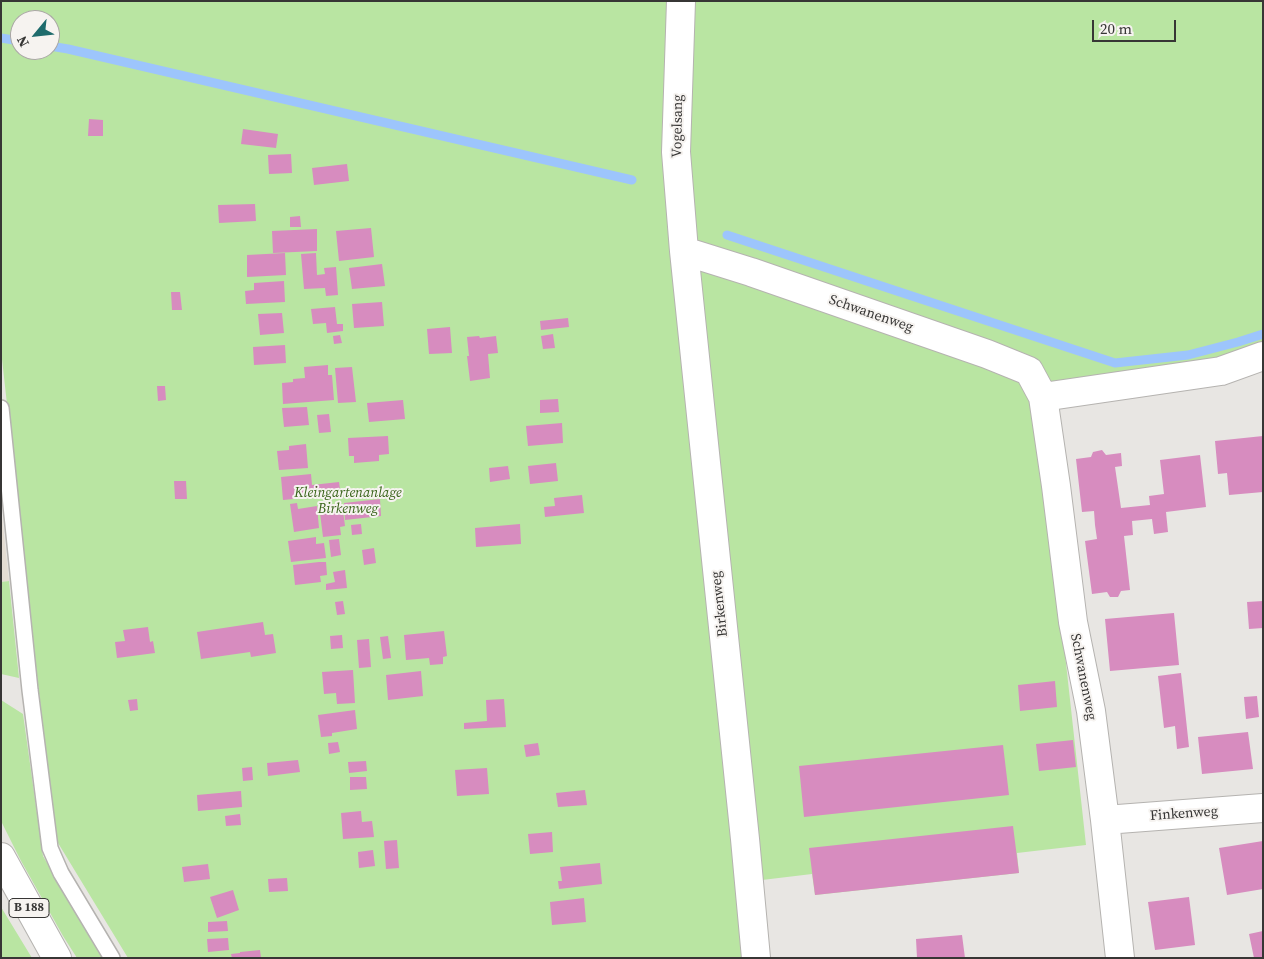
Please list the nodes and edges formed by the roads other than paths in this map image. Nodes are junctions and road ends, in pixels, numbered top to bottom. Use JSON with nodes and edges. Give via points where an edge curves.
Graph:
{"nodes":[{"id":1,"x":681,"y":1,"type":"edge"},
{"id":2,"x":684,"y":251,"type":"junction"},
{"id":3,"x":1263,"y":356,"type":"edge"},
{"id":4,"x":1043,"y":398,"type":"junction"},
{"id":5,"x":1,"y":408,"type":"edge"},
{"id":6,"x":1263,"y":808,"type":"edge"},
{"id":7,"x":1105,"y":820,"type":"junction"},
{"id":8,"x":1,"y":857,"type":"edge"},
{"id":9,"x":57,"y":958,"type":"edge"},
{"id":10,"x":112,"y":958,"type":"edge"},
{"id":11,"x":756,"y":958,"type":"edge"},
{"id":12,"x":1120,"y":958,"type":"edge"}],
"edges":[{"from":1,"to":2,"type":"street","name":"Vogelsang","via":[[676,152]]},
{"from":2,"to":4,"type":"street","name":"Schwanenweg","via":[[995,357],[1029,371]]},
{"from":2,"to":11,"type":"street","name":"Birkenweg"},
{"from":3,"to":4,"type":"street","via":[[1221,371]]},
{"from":4,"to":7,"type":"street","name":"Schwanenweg","via":[[1073,622],[1091,712]]},
{"from":5,"to":10,"type":"lane","via":[[50,848]]},
{"from":6,"to":7,"type":"street","name":"Finkenweg"},
{"from":7,"to":12,"type":"street","name":"Schwanenweg"},
{"from":8,"to":9,"type":"street","number":"B 188"}]}
